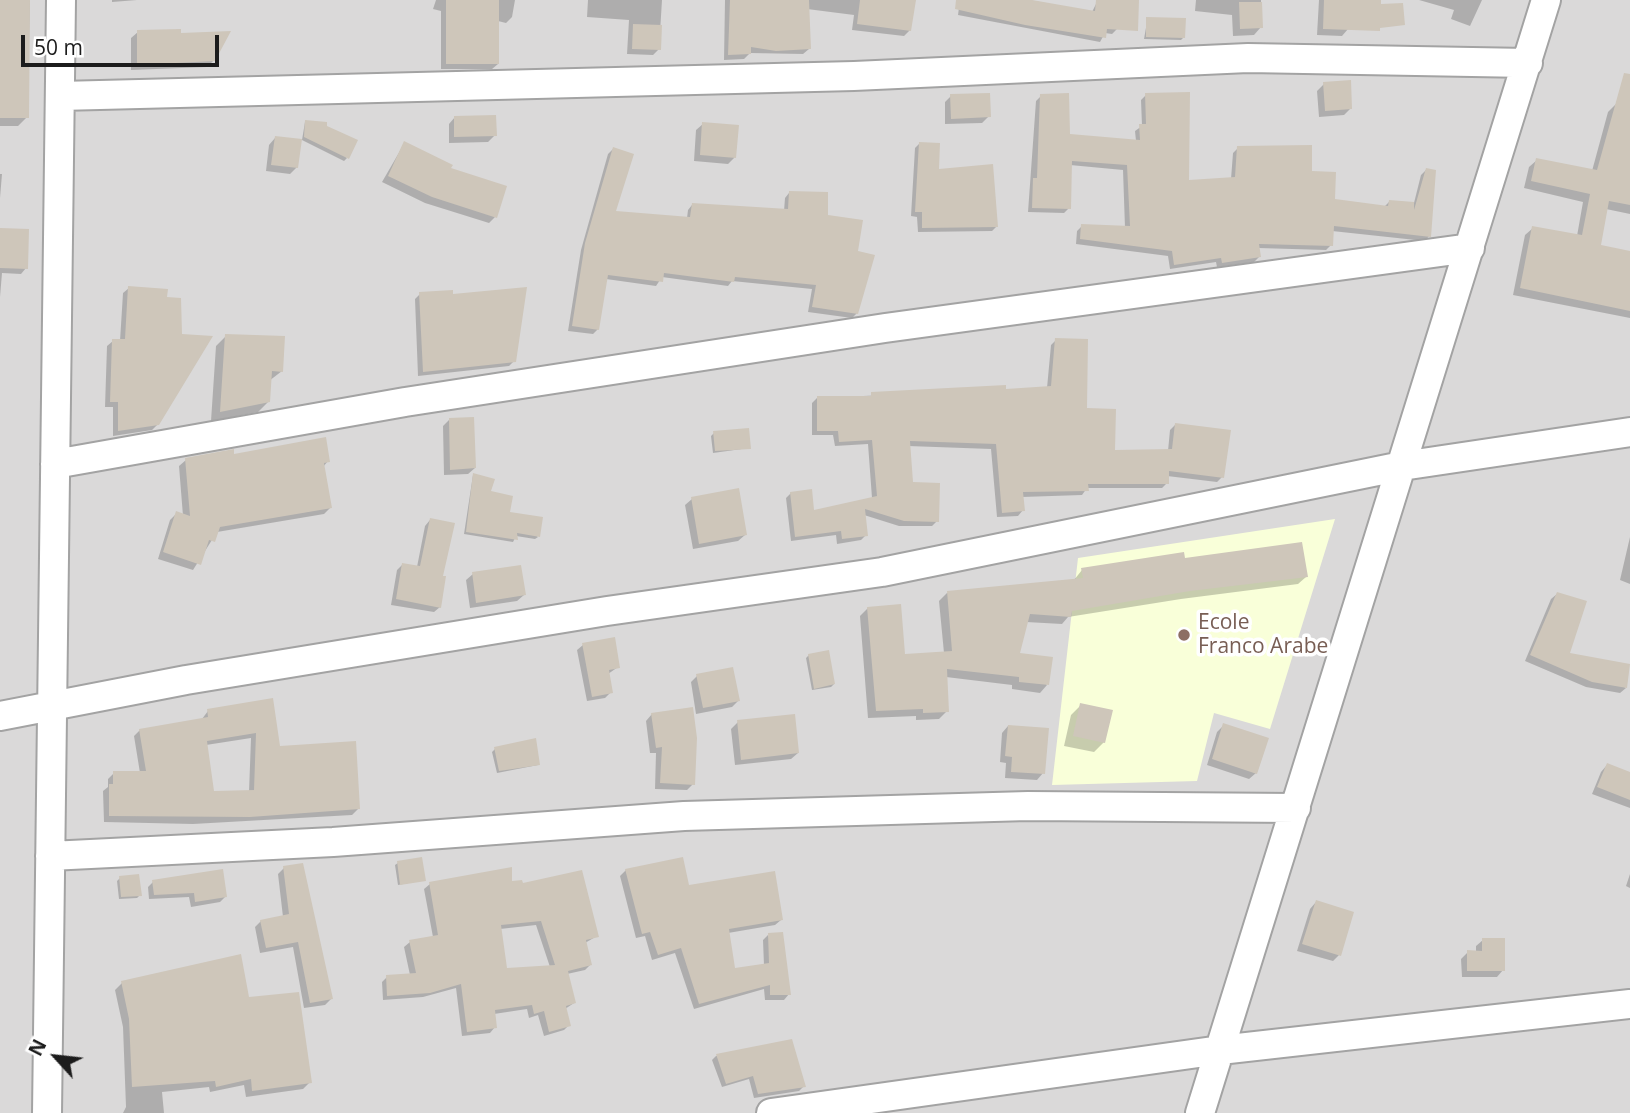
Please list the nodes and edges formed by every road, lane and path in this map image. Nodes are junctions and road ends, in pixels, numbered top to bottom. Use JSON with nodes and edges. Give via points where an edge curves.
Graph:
{"nodes":[{"id":1,"x":61,"y":0,"type":"edge"},
{"id":2,"x":1546,"y":0,"type":"edge"},
{"id":3,"x":1528,"y":63,"type":"junction"},
{"id":4,"x":60,"y":96,"type":"junction"},
{"id":5,"x":1470,"y":248,"type":"junction"},
{"id":6,"x":1630,"y":432,"type":"edge"},
{"id":7,"x":55,"y":464,"type":"junction"},
{"id":8,"x":1402,"y":466,"type":"junction"},
{"id":9,"x":50,"y":708,"type":"junction"},
{"id":10,"x":0,"y":716,"type":"edge"},
{"id":11,"x":1296,"y":808,"type":"junction"},
{"id":12,"x":50,"y":856,"type":"junction"},
{"id":13,"x":1630,"y":1004,"type":"edge"},
{"id":14,"x":1220,"y":1050,"type":"junction"},
{"id":15,"x":47,"y":1113,"type":"edge"},
{"id":16,"x":771,"y":1113,"type":"edge"},
{"id":17,"x":1200,"y":1113,"type":"edge"}],
"edges":[{"from":1,"to":4,"type":"street"},
{"from":2,"to":3,"type":"street"},
{"from":3,"to":4,"type":"street","via":[[1248,58],[854,76]]},
{"from":3,"to":5,"type":"street"},
{"from":4,"to":7,"type":"street"},
{"from":5,"to":7,"type":"street","via":[[885,328],[405,402]]},
{"from":5,"to":8,"type":"street"},
{"from":6,"to":8,"type":"street"},
{"from":7,"to":9,"type":"street"},
{"from":8,"to":9,"type":"street","via":[[882,572],[199,677]]},
{"from":8,"to":11,"type":"street"},
{"from":9,"to":10,"type":"street"},
{"from":9,"to":12,"type":"street"},
{"from":11,"to":12,"type":"street","via":[[1028,806],[684,816],[333,842]]},
{"from":11,"to":14,"type":"street"},
{"from":12,"to":15,"type":"street"},
{"from":13,"to":14,"type":"street"},
{"from":14,"to":16,"type":"street"},
{"from":14,"to":17,"type":"street"}]}
